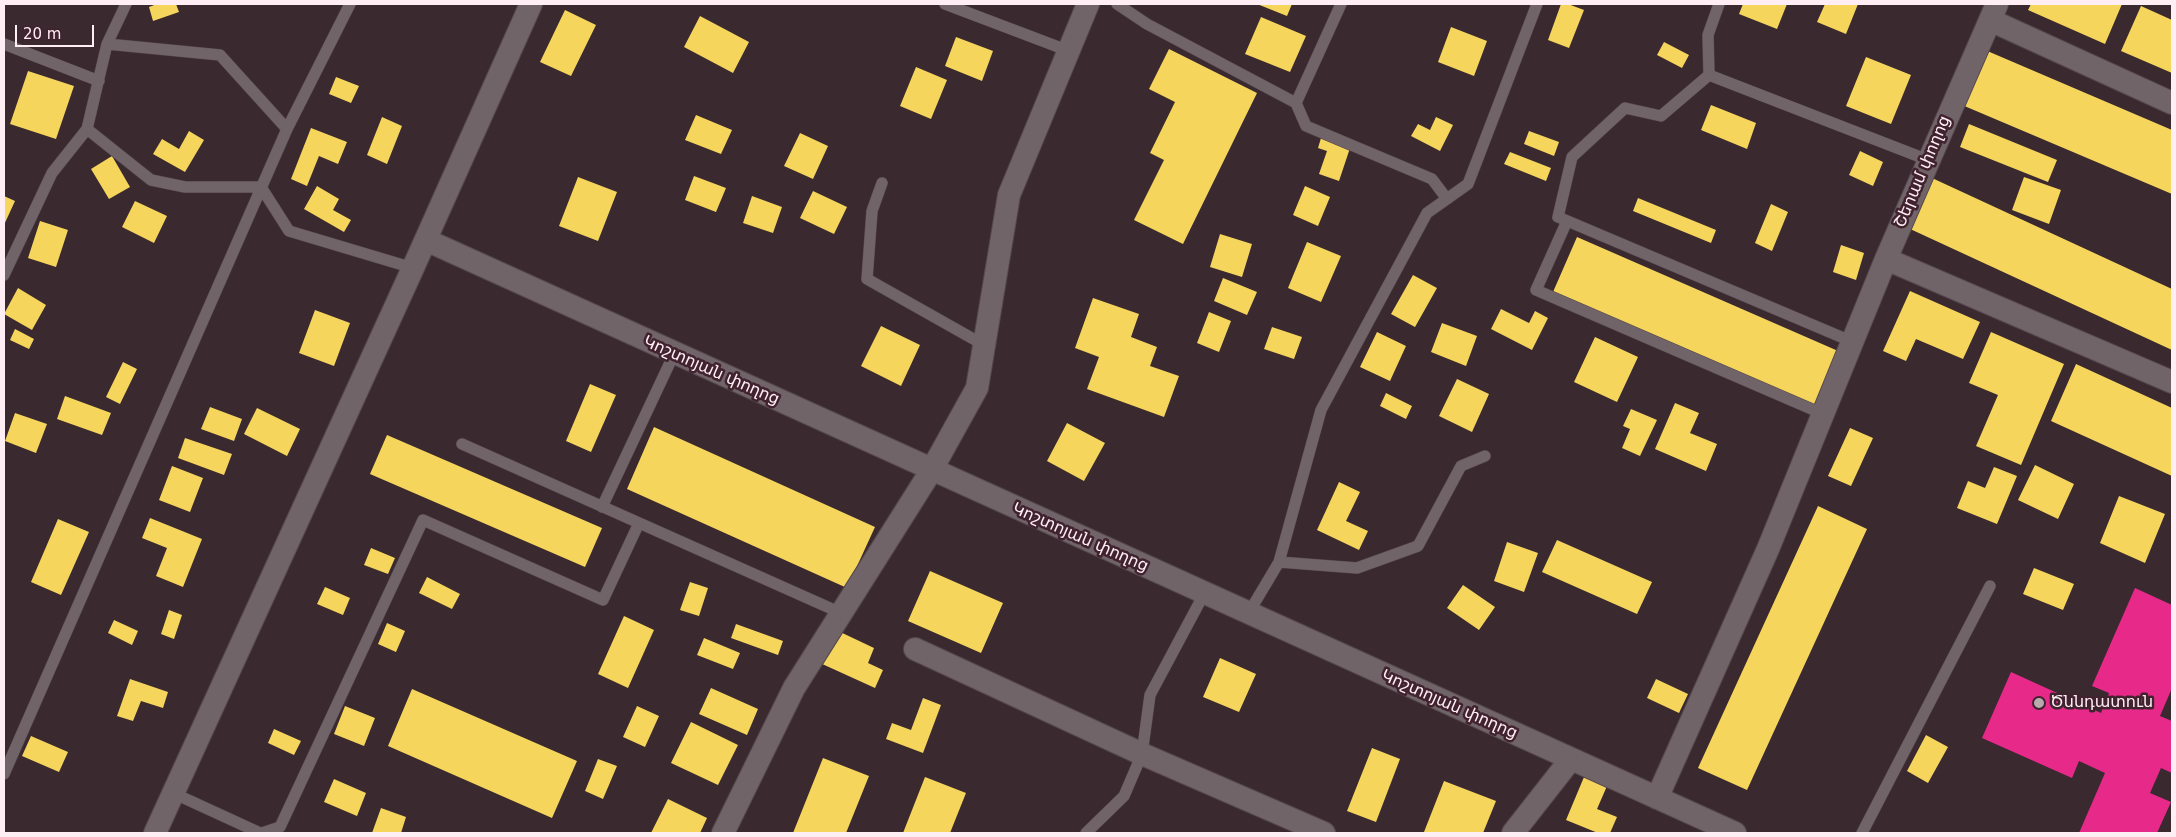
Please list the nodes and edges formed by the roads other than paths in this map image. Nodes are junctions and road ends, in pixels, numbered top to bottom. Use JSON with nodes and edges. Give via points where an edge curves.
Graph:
{"nodes":[{"id":1,"x":126,"y":4,"type":"edge"},
{"id":2,"x":350,"y":4,"type":"edge"},
{"id":3,"x":531,"y":4,"type":"edge"},
{"id":4,"x":946,"y":4,"type":"edge"},
{"id":5,"x":1088,"y":4,"type":"edge"},
{"id":6,"x":1117,"y":4,"type":"edge"},
{"id":7,"x":1341,"y":4,"type":"edge"},
{"id":8,"x":1537,"y":4,"type":"edge"},
{"id":9,"x":1720,"y":4,"type":"edge"},
{"id":10,"x":1993,"y":12,"type":"edge"},
{"id":11,"x":4,"y":44,"type":"edge"},
{"id":12,"x":107,"y":44,"type":"junction"},
{"id":13,"x":1069,"y":52,"type":"junction"},
{"id":14,"x":1709,"y":75,"type":"junction"},
{"id":15,"x":99,"y":80,"type":"junction"},
{"id":16,"x":1296,"y":103,"type":"junction"},
{"id":17,"x":2172,"y":103,"type":"edge"},
{"id":18,"x":86,"y":129,"type":"junction"},
{"id":19,"x":287,"y":129,"type":"junction"},
{"id":20,"x":1928,"y":160,"type":"junction"},
{"id":21,"x":882,"y":183,"type":"dead end"},
{"id":22,"x":262,"y":187,"type":"junction"},
{"id":23,"x":1447,"y":199,"type":"junction"},
{"id":24,"x":1567,"y":221,"type":"junction"},
{"id":25,"x":426,"y":240,"type":"junction"},
{"id":26,"x":1886,"y":259,"type":"junction"},
{"id":27,"x":413,"y":268,"type":"junction"},
{"id":28,"x":4,"y":275,"type":"edge"},
{"id":29,"x":1853,"y":342,"type":"junction"},
{"id":30,"x":984,"y":345,"type":"junction"},
{"id":31,"x":674,"y":354,"type":"junction"},
{"id":32,"x":2172,"y":382,"type":"edge"},
{"id":33,"x":1823,"y":414,"type":"junction"},
{"id":34,"x":462,"y":444,"type":"dead end"},
{"id":35,"x":1485,"y":456,"type":"dead end"},
{"id":36,"x":931,"y":471,"type":"junction"},
{"id":37,"x":602,"y":506,"type":"junction"},
{"id":38,"x":639,"y":523,"type":"junction"},
{"id":39,"x":1279,"y":562,"type":"junction"},
{"id":40,"x":1990,"y":586,"type":"dead end"},
{"id":41,"x":1204,"y":594,"type":"junction"},
{"id":42,"x":841,"y":613,"type":"junction"},
{"id":43,"x":1248,"y":614,"type":"junction"},
{"id":44,"x":915,"y":649,"type":"dead end"},
{"id":45,"x":1142,"y":754,"type":"junction"},
{"id":46,"x":1571,"y":759,"type":"junction"},
{"id":47,"x":4,"y":774,"type":"edge"},
{"id":48,"x":174,"y":793,"type":"junction"},
{"id":49,"x":1657,"y":798,"type":"junction"},
{"id":50,"x":155,"y":833,"type":"edge"},
{"id":51,"x":261,"y":833,"type":"edge"},
{"id":52,"x":723,"y":833,"type":"edge"},
{"id":53,"x":1086,"y":833,"type":"edge"},
{"id":54,"x":1324,"y":833,"type":"edge"},
{"id":55,"x":1513,"y":833,"type":"edge"},
{"id":56,"x":1735,"y":833,"type":"edge"},
{"id":57,"x":1862,"y":833,"type":"edge"}],
"edges":[{"from":1,"to":12,"type":"lane"},
{"from":2,"to":19,"type":"lane"},
{"from":3,"to":25,"type":"street"},
{"from":4,"to":13,"type":"lane"},
{"from":5,"to":13,"type":"street"},
{"from":6,"to":16,"type":"lane","via":[[1147,24]]},
{"from":7,"to":16,"type":"lane"},
{"from":8,"to":23,"type":"lane","via":[[1468,184]]},
{"from":9,"to":14,"type":"lane","via":[[1708,35]]},
{"from":10,"to":17,"type":"street"},
{"from":10,"to":20,"type":"street","name":"Շերամ փողոց"},
{"from":11,"to":15,"type":"lane"},
{"from":12,"to":15,"type":"lane"},
{"from":12,"to":19,"type":"lane","via":[[220,55]]},
{"from":13,"to":30,"type":"street","via":[[1009,195]]},
{"from":14,"to":20,"type":"lane"},
{"from":14,"to":24,"type":"lane","via":[[1661,116],[1625,108],[1572,157],[1558,217]]},
{"from":15,"to":18,"type":"lane"},
{"from":16,"to":23,"type":"lane","via":[[1306,126],[1432,179]]},
{"from":18,"to":22,"type":"lane","via":[[151,180],[185,187]]},
{"from":18,"to":28,"type":"lane","via":[[52,173]]},
{"from":19,"to":22,"type":"lane"},
{"from":20,"to":26,"type":"street","name":"Շերամ փողոց"},
{"from":21,"to":30,"type":"lane","via":[[872,211],[867,280]]},
{"from":22,"to":27,"type":"lane","via":[[289,230]]},
{"from":22,"to":47,"type":"lane"},
{"from":23,"to":39,"type":"lane","via":[[1426,213],[1321,410]]},
{"from":24,"to":29,"type":"lane"},
{"from":24,"to":33,"type":"lane","via":[[1536,290]]},
{"from":25,"to":27,"type":"street"},
{"from":25,"to":31,"type":"street","name":"Կոշտոյան փողոց"},
{"from":26,"to":29,"type":"street","name":"Շերամ փողոց"},
{"from":26,"to":32,"type":"street"},
{"from":27,"to":48,"type":"street"},
{"from":29,"to":33,"type":"street","name":"Շերամ փողոց"},
{"from":30,"to":36,"type":"street","via":[[977,388]]},
{"from":31,"to":36,"type":"street","name":"Կոշտոյան փողոց"},
{"from":31,"to":37,"type":"lane"},
{"from":33,"to":49,"type":"street","name":"Շերամ փողոց","via":[[1768,549]]},
{"from":34,"to":37,"type":"lane"},
{"from":35,"to":39,"type":"lane","via":[[1461,466],[1418,546],[1357,568]]},
{"from":36,"to":41,"type":"street","name":"Կոշտոյան փողոց"},
{"from":36,"to":42,"type":"street"},
{"from":37,"to":38,"type":"lane"},
{"from":38,"to":42,"type":"lane"},
{"from":38,"to":51,"type":"lane","via":[[603,600],[423,520],[280,827]]},
{"from":39,"to":43,"type":"lane"},
{"from":40,"to":57,"type":"lane"},
{"from":41,"to":43,"type":"street","name":"Կոշտոյան փողոց"},
{"from":41,"to":45,"type":"lane","via":[[1150,695]]},
{"from":42,"to":52,"type":"street","via":[[794,688]]},
{"from":43,"to":46,"type":"street","name":"Կոշտոյան փողոց"},
{"from":44,"to":45,"type":"street"},
{"from":45,"to":53,"type":"lane","via":[[1124,796]]},
{"from":45,"to":54,"type":"street"},
{"from":46,"to":49,"type":"street","name":"Կոշտոյան փողոց"},
{"from":46,"to":55,"type":"street"},
{"from":48,"to":50,"type":"street"},
{"from":48,"to":51,"type":"lane"},
{"from":49,"to":56,"type":"street","name":"Կոշտոյան փողոց"}]}
